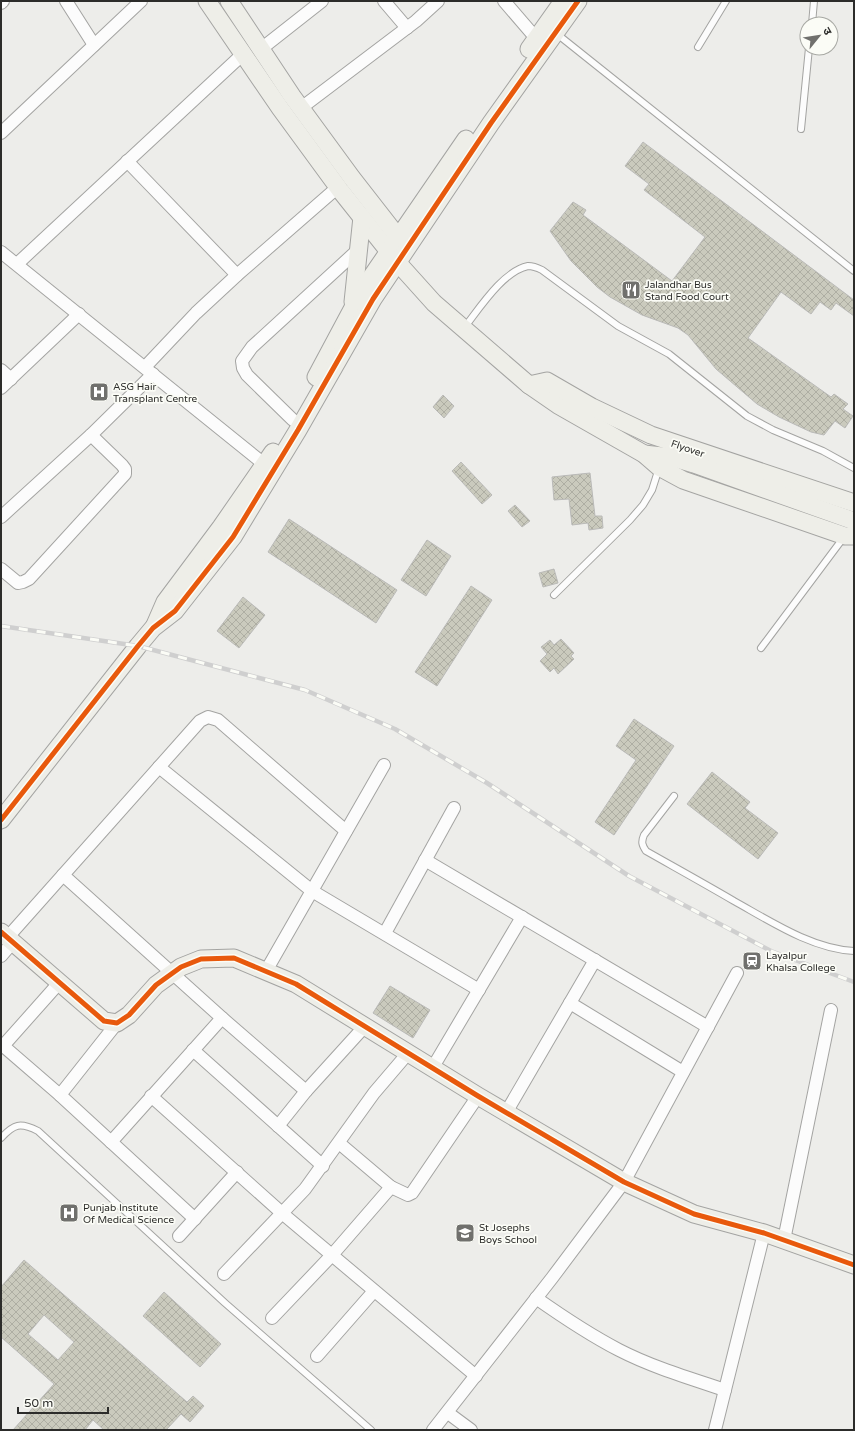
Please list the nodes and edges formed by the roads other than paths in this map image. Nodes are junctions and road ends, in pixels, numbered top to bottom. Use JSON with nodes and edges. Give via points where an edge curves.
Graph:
{"nodes":[{"id":1,"x":4,"y":1,"type":"edge"},
{"id":2,"x":66,"y":1,"type":"edge"},
{"id":3,"x":140,"y":1,"type":"edge"},
{"id":4,"x":207,"y":1,"type":"edge"},
{"id":5,"x":229,"y":1,"type":"edge"},
{"id":6,"x":322,"y":1,"type":"edge"},
{"id":7,"x":384,"y":1,"type":"edge"},
{"id":8,"x":438,"y":1,"type":"edge"},
{"id":9,"x":504,"y":1,"type":"edge"},
{"id":10,"x":563,"y":1,"type":"edge"},
{"id":11,"x":578,"y":1,"type":"edge"},
{"id":12,"x":726,"y":1,"type":"edge"},
{"id":13,"x":814,"y":1,"type":"edge"},
{"id":14,"x":1,"y":3,"type":"edge"},
{"id":15,"x":813,"y":16,"type":"edge"},
{"id":16,"x":407,"y":28,"type":"junction"},
{"id":17,"x":555,"y":33,"type":"junction"},
{"id":18,"x":541,"y":43,"type":"junction"},
{"id":19,"x":94,"y":45,"type":"junction"},
{"id":20,"x":698,"y":47,"type":"dead end"},
{"id":21,"x":260,"y":49,"type":"junction"},
{"id":22,"x":243,"y":54,"type":"junction"},
{"id":23,"x":808,"y":56,"type":"edge"},
{"id":24,"x":300,"y":108,"type":"junction"},
{"id":25,"x":801,"y":129,"type":"dead end"},
{"id":26,"x":1,"y":133,"type":"edge"},
{"id":27,"x":127,"y":161,"type":"junction"},
{"id":28,"x":338,"y":187,"type":"junction"},
{"id":29,"x":362,"y":218,"type":"junction"},
{"id":30,"x":403,"y":243,"type":"junction"},
{"id":31,"x":359,"y":249,"type":"junction"},
{"id":32,"x":1,"y":252,"type":"edge"},
{"id":33,"x":393,"y":257,"type":"junction"},
{"id":34,"x":17,"y":264,"type":"junction"},
{"id":35,"x":854,"y":271,"type":"edge"},
{"id":36,"x":237,"y":275,"type":"junction"},
{"id":37,"x":352,"y":308,"type":"junction"},
{"id":38,"x":78,"y":314,"type":"junction"},
{"id":39,"x":463,"y":329,"type":"junction"},
{"id":40,"x":1,"y":370,"type":"edge"},
{"id":41,"x":149,"y":370,"type":"junction"},
{"id":42,"x":11,"y":379,"type":"junction"},
{"id":43,"x":530,"y":386,"type":"junction"},
{"id":44,"x":1,"y":388,"type":"edge"},
{"id":45,"x":293,"y":420,"type":"junction"},
{"id":46,"x":91,"y":435,"type":"junction"},
{"id":47,"x":644,"y":454,"type":"junction"},
{"id":48,"x":659,"y":467,"type":"junction"},
{"id":49,"x":269,"y":468,"type":"junction"},
{"id":50,"x":854,"y":468,"type":"edge"},
{"id":51,"x":854,"y":503,"type":"edge"},
{"id":52,"x":1,"y":517,"type":"edge"},
{"id":53,"x":854,"y":520,"type":"edge"},
{"id":54,"x":850,"y":536,"type":"edge"},
{"id":55,"x":1,"y":569,"type":"edge"},
{"id":56,"x":554,"y":595,"type":"dead end"},
{"id":57,"x":762,"y":648,"type":"dead end"},
{"id":58,"x":384,"y":765,"type":"dead end"},
{"id":59,"x":159,"y":767,"type":"junction"},
{"id":60,"x":674,"y":796,"type":"dead end"},
{"id":61,"x":454,"y":808,"type":"dead end"},
{"id":62,"x":1,"y":820,"type":"edge"},
{"id":63,"x":346,"y":831,"type":"junction"},
{"id":64,"x":425,"y":860,"type":"junction"},
{"id":65,"x":63,"y":875,"type":"junction"},
{"id":66,"x":312,"y":890,"type":"junction"},
{"id":67,"x":522,"y":917,"type":"junction"},
{"id":68,"x":384,"y":934,"type":"junction"},
{"id":69,"x":7,"y":937,"type":"edge"},
{"id":70,"x":854,"y":951,"type":"edge"},
{"id":71,"x":1,"y":956,"type":"edge"},
{"id":72,"x":595,"y":960,"type":"junction"},
{"id":73,"x":266,"y":972,"type":"junction"},
{"id":74,"x":172,"y":973,"type":"junction"},
{"id":75,"x":737,"y":973,"type":"dead end"},
{"id":76,"x":59,"y":983,"type":"junction"},
{"id":77,"x":479,"y":990,"type":"junction"},
{"id":78,"x":570,"y":1002,"type":"junction"},
{"id":79,"x":831,"y":1010,"type":"dead end"},
{"id":80,"x":222,"y":1018,"type":"junction"},
{"id":81,"x":117,"y":1023,"type":"junction"},
{"id":82,"x":365,"y":1026,"type":"junction"},
{"id":83,"x":708,"y":1027,"type":"junction"},
{"id":84,"x":2,"y":1045,"type":"edge"},
{"id":85,"x":193,"y":1050,"type":"junction"},
{"id":86,"x":409,"y":1052,"type":"junction"},
{"id":87,"x":433,"y":1067,"type":"junction"},
{"id":88,"x":684,"y":1072,"type":"junction"},
{"id":89,"x":306,"y":1091,"type":"junction"},
{"id":90,"x":60,"y":1095,"type":"junction"},
{"id":91,"x":151,"y":1096,"type":"junction"},
{"id":92,"x":478,"y":1096,"type":"junction"},
{"id":93,"x":507,"y":1111,"type":"junction"},
{"id":94,"x":278,"y":1126,"type":"junction"},
{"id":95,"x":1,"y":1138,"type":"edge"},
{"id":96,"x":111,"y":1142,"type":"junction"},
{"id":97,"x":339,"y":1143,"type":"junction"},
{"id":98,"x":323,"y":1166,"type":"junction"},
{"id":99,"x":237,"y":1172,"type":"junction"},
{"id":100,"x":624,"y":1182,"type":"junction"},
{"id":101,"x":391,"y":1187,"type":"junction"},
{"id":102,"x":283,"y":1214,"type":"junction"},
{"id":103,"x":195,"y":1219,"type":"junction"},
{"id":104,"x":764,"y":1233,"type":"junction"},
{"id":105,"x":179,"y":1236,"type":"dead end"},
{"id":106,"x":792,"y":1243,"type":"junction"},
{"id":107,"x":332,"y":1255,"type":"junction"},
{"id":108,"x":854,"y":1262,"type":"edge"},
{"id":109,"x":224,"y":1274,"type":"dead end"},
{"id":110,"x":374,"y":1291,"type":"junction"},
{"id":111,"x":536,"y":1298,"type":"junction"},
{"id":112,"x":272,"y":1318,"type":"dead end"},
{"id":113,"x":316,"y":1356,"type":"dead end"},
{"id":114,"x":476,"y":1376,"type":"junction"},
{"id":115,"x":725,"y":1390,"type":"junction"},
{"id":116,"x":448,"y":1413,"type":"junction"},
{"id":117,"x":371,"y":1430,"type":"edge"},
{"id":118,"x":433,"y":1430,"type":"edge"},
{"id":119,"x":471,"y":1430,"type":"edge"},
{"id":120,"x":715,"y":1430,"type":"edge"}],
"edges":[{"from":1,"to":14,"type":"street"},
{"from":2,"to":19,"type":"street"},
{"from":3,"to":19,"type":"street"},
{"from":4,"to":22,"type":"street"},
{"from":5,"to":21,"type":"street"},
{"from":6,"to":21,"type":"street"},
{"from":7,"to":16,"type":"street"},
{"from":8,"to":16,"type":"street"},
{"from":9,"to":18,"type":"street"},
{"from":10,"to":18,"type":"street"},
{"from":11,"to":17,"type":"street"},
{"from":12,"to":20,"type":"lane"},
{"from":13,"to":15,"type":"lane"},
{"from":16,"to":24,"type":"street"},
{"from":17,"to":18,"type":"street"},
{"from":17,"to":35,"type":"lane"},
{"from":18,"to":30,"type":"street"},
{"from":19,"to":26,"type":"street"},
{"from":21,"to":24,"type":"street"},
{"from":22,"to":27,"type":"street"},
{"from":22,"to":28,"type":"street"},
{"from":23,"to":25,"type":"lane"},
{"from":24,"to":30,"type":"street"},
{"from":27,"to":34,"type":"street"},
{"from":27,"to":36,"type":"street"},
{"from":28,"to":29,"type":"street"},
{"from":28,"to":36,"type":"street"},
{"from":29,"to":31,"type":"street"},
{"from":29,"to":33,"type":"street"},
{"from":30,"to":33,"type":"street"},
{"from":31,"to":37,"type":"street"},
{"from":31,"to":45,"type":"street","via":[[252,347],[242,362],[247,375]]},
{"from":32,"to":34,"type":"street"},
{"from":33,"to":37,"type":"street","via":[[363,289]]},
{"from":33,"to":39,"type":"street","via":[[434,303]]},
{"from":33,"to":49,"type":"street","via":[[373,299]]},
{"from":34,"to":38,"type":"street"},
{"from":36,"to":41,"type":"street","via":[[196,313]]},
{"from":37,"to":45,"type":"street"},
{"from":38,"to":41,"type":"street"},
{"from":38,"to":42,"type":"street"},
{"from":39,"to":43,"type":"street"},
{"from":39,"to":50,"type":"lane","via":[[484,302],[516,270],[529,266],[542,270],[618,326],[669,354],[747,416]]},
{"from":40,"to":42,"type":"street"},
{"from":41,"to":46,"type":"street"},
{"from":41,"to":49,"type":"street"},
{"from":42,"to":44,"type":"street"},
{"from":43,"to":47,"type":"street"},
{"from":43,"to":51,"type":"street","name":"Flyover","via":[[547,381],[592,407],[651,435]]},
{"from":45,"to":49,"type":"street"},
{"from":46,"to":52,"type":"street"},
{"from":46,"to":55,"type":"street","via":[[122,465],[125,474],[29,579],[18,583]]},
{"from":47,"to":48,"type":"street"},
{"from":47,"to":53,"type":"street","via":[[671,457],[694,464]]},
{"from":48,"to":54,"type":"street","via":[[682,480]]},
{"from":48,"to":56,"type":"lane","via":[[652,490],[643,505]]},
{"from":49,"to":62,"type":"street","via":[[165,602],[153,628]]},
{"from":54,"to":57,"type":"lane"},
{"from":58,"to":63,"type":"street"},
{"from":59,"to":63,"type":"street","via":[[200,721],[208,717],[218,720]]},
{"from":59,"to":65,"type":"street"},
{"from":59,"to":66,"type":"street"},
{"from":60,"to":70,"type":"lane","via":[[644,835],[642,845],[646,851],[771,922],[812,941],[845,951]]},
{"from":61,"to":64,"type":"street"},
{"from":63,"to":66,"type":"street"},
{"from":64,"to":67,"type":"street"},
{"from":64,"to":68,"type":"street"},
{"from":65,"to":69,"type":"street"},
{"from":65,"to":74,"type":"street"},
{"from":66,"to":68,"type":"street"},
{"from":66,"to":73,"type":"street"},
{"from":67,"to":72,"type":"street"},
{"from":67,"to":77,"type":"street"},
{"from":68,"to":77,"type":"street"},
{"from":69,"to":71,"type":"street"},
{"from":69,"to":76,"type":"street"},
{"from":72,"to":78,"type":"street"},
{"from":72,"to":83,"type":"street"},
{"from":73,"to":74,"type":"street","via":[[234,958],[200,960]]},
{"from":73,"to":82,"type":"street","via":[[296,984]]},
{"from":74,"to":80,"type":"street"},
{"from":74,"to":81,"type":"street","via":[[156,985],[129,1015]]},
{"from":75,"to":83,"type":"street"},
{"from":76,"to":81,"type":"street","via":[[104,1021]]},
{"from":76,"to":84,"type":"street"},
{"from":77,"to":87,"type":"street"},
{"from":78,"to":88,"type":"street"},
{"from":78,"to":93,"type":"street"},
{"from":79,"to":106,"type":"street"},
{"from":80,"to":85,"type":"street"},
{"from":80,"to":89,"type":"street"},
{"from":81,"to":90,"type":"street"},
{"from":82,"to":86,"type":"street"},
{"from":82,"to":89,"type":"street"},
{"from":83,"to":88,"type":"street"},
{"from":84,"to":90,"type":"street"},
{"from":85,"to":91,"type":"street"},
{"from":85,"to":94,"type":"street"},
{"from":86,"to":87,"type":"street"},
{"from":86,"to":97,"type":"street","via":[[374,1093]]},
{"from":87,"to":92,"type":"street"},
{"from":88,"to":100,"type":"street"},
{"from":89,"to":94,"type":"street"},
{"from":90,"to":96,"type":"street"},
{"from":91,"to":96,"type":"street"},
{"from":91,"to":99,"type":"street"},
{"from":92,"to":93,"type":"street"},
{"from":92,"to":101,"type":"street","via":[[412,1193],[402,1194]]},
{"from":93,"to":100,"type":"street"},
{"from":94,"to":98,"type":"street"},
{"from":95,"to":117,"type":"lane","via":[[16,1126],[26,1125],[38,1131],[225,1303]]},
{"from":96,"to":103,"type":"street"},
{"from":97,"to":98,"type":"street"},
{"from":97,"to":101,"type":"street"},
{"from":98,"to":102,"type":"street"},
{"from":99,"to":102,"type":"street"},
{"from":99,"to":103,"type":"street"},
{"from":100,"to":104,"type":"street","via":[[694,1214]]},
{"from":100,"to":111,"type":"street"},
{"from":101,"to":107,"type":"street"},
{"from":102,"to":107,"type":"street"},
{"from":102,"to":109,"type":"street"},
{"from":103,"to":105,"type":"street"},
{"from":104,"to":106,"type":"street"},
{"from":104,"to":115,"type":"street"},
{"from":106,"to":108,"type":"street"},
{"from":107,"to":110,"type":"street"},
{"from":107,"to":112,"type":"street"},
{"from":110,"to":113,"type":"street"},
{"from":110,"to":114,"type":"street"},
{"from":111,"to":114,"type":"street"},
{"from":111,"to":115,"type":"street","via":[[573,1324],[620,1350],[666,1370]]},
{"from":114,"to":116,"type":"street"},
{"from":115,"to":120,"type":"street"},
{"from":116,"to":118,"type":"street"},
{"from":116,"to":119,"type":"street"}]}
